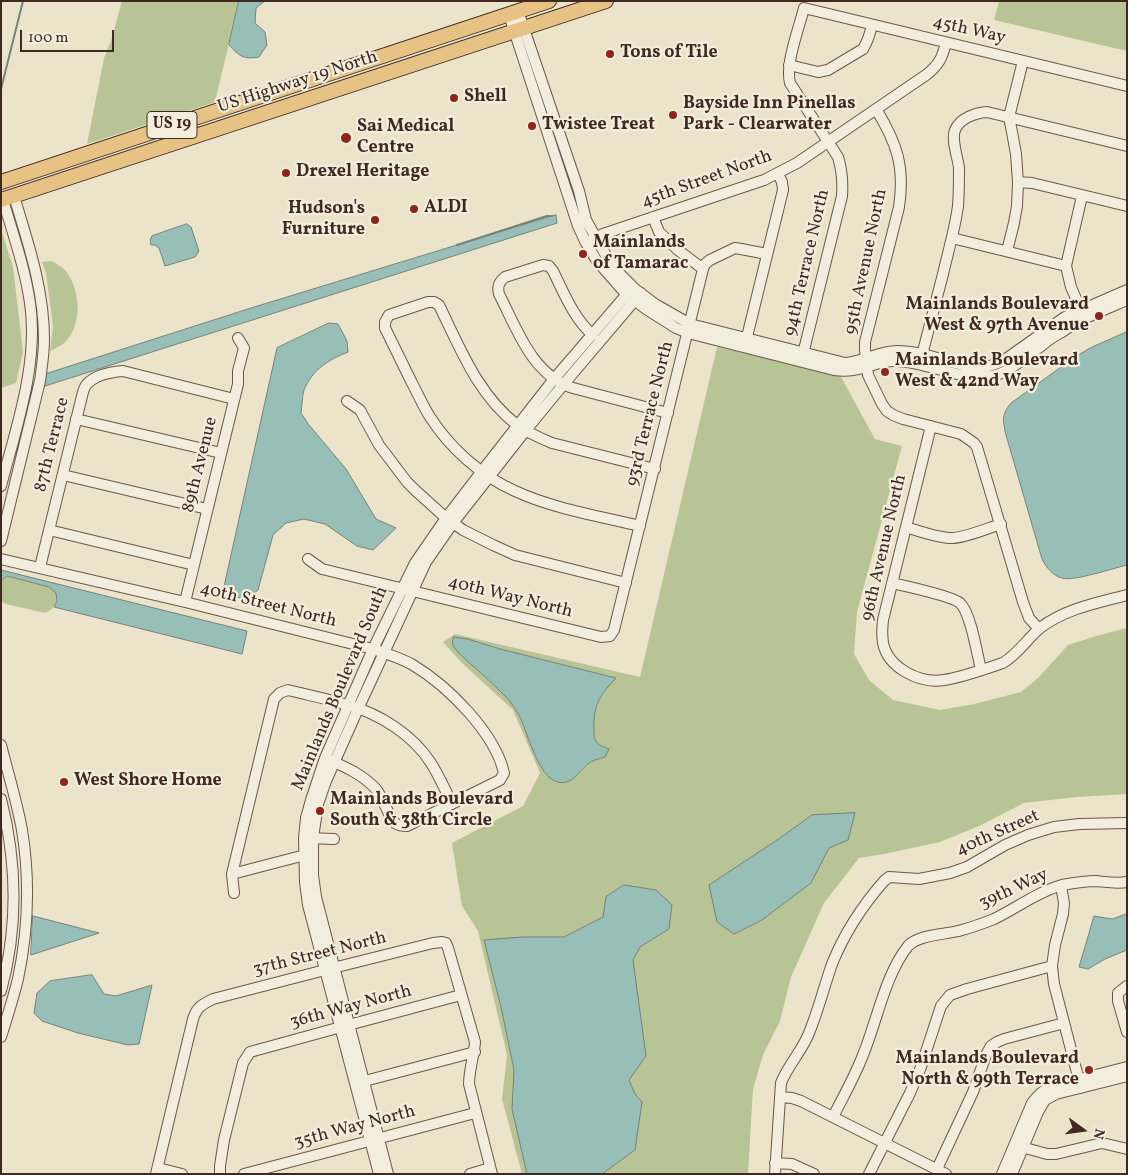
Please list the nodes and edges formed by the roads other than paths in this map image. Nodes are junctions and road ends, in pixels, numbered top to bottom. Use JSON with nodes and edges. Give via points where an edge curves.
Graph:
{"nodes":[{"id":1,"x":549,"y":1,"type":"edge"},
{"id":2,"x":606,"y":1,"type":"edge"},
{"id":3,"x":804,"y":8,"type":"joint"},
{"id":4,"x":514,"y":13,"type":"junction"},
{"id":5,"x":872,"y":25,"type":"junction"},
{"id":6,"x":519,"y":30,"type":"junction"},
{"id":7,"x":946,"y":43,"type":"junction"},
{"id":8,"x":1023,"y":61,"type":"junction"},
{"id":9,"x":789,"y":66,"type":"junction"},
{"id":10,"x":346,"y":67,"type":"junction"},
{"id":11,"x":1127,"y":86,"type":"edge"},
{"id":12,"x":876,"y":109,"type":"junction"},
{"id":13,"x":208,"y":114,"type":"junction"},
{"id":14,"x":1009,"y":117,"type":"junction"},
{"id":15,"x":229,"y":125,"type":"junction"},
{"id":16,"x":828,"y":141,"type":"junction"},
{"id":17,"x":1127,"y":146,"type":"edge"},
{"id":18,"x":778,"y":174,"type":"junction"},
{"id":19,"x":1,"y":182,"type":"edge"},
{"id":20,"x":1018,"y":182,"type":"junction"},
{"id":21,"x":1082,"y":196,"type":"junction"},
{"id":22,"x":6,"y":199,"type":"edge"},
{"id":23,"x":1127,"y":206,"type":"edge"},
{"id":24,"x":653,"y":217,"type":"junction"},
{"id":25,"x":596,"y":238,"type":"junction"},
{"id":26,"x":952,"y":238,"type":"junction"},
{"id":27,"x":586,"y":243,"type":"junction"},
{"id":28,"x":1007,"y":252,"type":"junction"},
{"id":29,"x":767,"y":254,"type":"junction"},
{"id":30,"x":1066,"y":266,"type":"junction"},
{"id":31,"x":703,"y":269,"type":"junction"},
{"id":32,"x":1127,"y":290,"type":"edge"},
{"id":33,"x":634,"y":294,"type":"junction"},
{"id":34,"x":1127,"y":300,"type":"edge"},
{"id":35,"x":1083,"y":314,"type":"junction"},
{"id":36,"x":689,"y":329,"type":"junction"},
{"id":37,"x":593,"y":335,"type":"junction"},
{"id":38,"x":238,"y":338,"type":"dead end"},
{"id":39,"x":745,"y":343,"type":"junction"},
{"id":40,"x":30,"y":355,"type":"junction"},
{"id":41,"x":43,"y":355,"type":"junction"},
{"id":42,"x":802,"y":357,"type":"junction"},
{"id":43,"x":921,"y":360,"type":"junction"},
{"id":44,"x":866,"y":362,"type":"junction"},
{"id":45,"x":558,"y":382,"type":"junction"},
{"id":46,"x":234,"y":399,"type":"junction"},
{"id":47,"x":347,"y":400,"type":"dead end"},
{"id":48,"x":668,"y":413,"type":"junction"},
{"id":49,"x":76,"y":418,"type":"junction"},
{"id":50,"x":930,"y":426,"type":"junction"},
{"id":51,"x":522,"y":428,"type":"junction"},
{"id":52,"x":221,"y":453,"type":"junction"},
{"id":53,"x":655,"y":469,"type":"junction"},
{"id":54,"x":486,"y":474,"type":"junction"},
{"id":55,"x":63,"y":475,"type":"junction"},
{"id":56,"x":1,"y":486,"type":"edge"},
{"id":57,"x":207,"y":509,"type":"junction"},
{"id":58,"x":450,"y":521,"type":"junction"},
{"id":59,"x":1001,"y":524,"type":"junction"},
{"id":60,"x":640,"y":526,"type":"junction"},
{"id":61,"x":906,"y":527,"type":"junction"},
{"id":62,"x":49,"y":530,"type":"junction"},
{"id":63,"x":1,"y":541,"type":"edge"},
{"id":64,"x":1,"y":559,"type":"edge"},
{"id":65,"x":308,"y":559,"type":"dead end"},
{"id":66,"x":194,"y":565,"type":"junction"},
{"id":67,"x":40,"y":568,"type":"junction"},
{"id":68,"x":626,"y":583,"type":"junction"},
{"id":69,"x":892,"y":583,"type":"junction"},
{"id":70,"x":407,"y":589,"type":"junction"},
{"id":71,"x":1127,"y":595,"type":"edge"},
{"id":72,"x":185,"y":602,"type":"junction"},
{"id":73,"x":1039,"y":629,"type":"junction"},
{"id":74,"x":610,"y":636,"type":"joint"},
{"id":75,"x":378,"y":651,"type":"junction"},
{"id":76,"x":981,"y":670,"type":"junction"},
{"id":77,"x":353,"y":707,"type":"junction"},
{"id":78,"x":1,"y":745,"type":"edge"},
{"id":79,"x":330,"y":760,"type":"junction"},
{"id":80,"x":1,"y":798,"type":"edge"},
{"id":81,"x":452,"y":804,"type":"junction"},
{"id":82,"x":1127,"y":824,"type":"edge"},
{"id":83,"x":309,"y":838,"type":"junction"},
{"id":84,"x":334,"y":839,"type":"dead end"},
{"id":85,"x":304,"y":855,"type":"junction"},
{"id":86,"x":232,"y":874,"type":"junction"},
{"id":87,"x":1127,"y":882,"type":"edge"},
{"id":88,"x":1061,"y":886,"type":"junction"},
{"id":89,"x":234,"y":893,"type":"dead end"},
{"id":90,"x":1052,"y":966,"type":"junction"},
{"id":91,"x":330,"y":969,"type":"junction"},
{"id":92,"x":1123,"y":989,"type":"edge"},
{"id":93,"x":1,"y":991,"type":"edge"},
{"id":94,"x":462,"y":996,"type":"junction"},
{"id":95,"x":1064,"y":1023,"type":"junction"},
{"id":96,"x":345,"y":1026,"type":"junction"},
{"id":97,"x":1127,"y":1032,"type":"edge"},
{"id":98,"x":1,"y":1038,"type":"edge"},
{"id":99,"x":475,"y":1052,"type":"junction"},
{"id":100,"x":1127,"y":1066,"type":"edge"},
{"id":101,"x":1127,"y":1076,"type":"edge"},
{"id":102,"x":359,"y":1083,"type":"junction"},
{"id":103,"x":1080,"y":1083,"type":"junction"},
{"id":104,"x":780,"y":1097,"type":"junction"},
{"id":105,"x":475,"y":1113,"type":"junction"},
{"id":106,"x":833,"y":1117,"type":"junction"},
{"id":107,"x":374,"y":1139,"type":"junction"},
{"id":108,"x":885,"y":1143,"type":"junction"},
{"id":109,"x":1018,"y":1146,"type":"junction"},
{"id":110,"x":1127,"y":1149,"type":"edge"},
{"id":111,"x":775,"y":1169,"type":"edge"},
{"id":112,"x":157,"y":1171,"type":"edge"},
{"id":113,"x":491,"y":1171,"type":"edge"},
{"id":114,"x":941,"y":1172,"type":"edge"},
{"id":115,"x":182,"y":1174,"type":"edge"},
{"id":116,"x":220,"y":1174,"type":"edge"},
{"id":117,"x":244,"y":1174,"type":"edge"},
{"id":118,"x":379,"y":1174,"type":"edge"},
{"id":119,"x":388,"y":1174,"type":"edge"},
{"id":120,"x":470,"y":1174,"type":"edge"},
{"id":121,"x":814,"y":1174,"type":"edge"},
{"id":122,"x":869,"y":1174,"type":"edge"},
{"id":123,"x":1002,"y":1174,"type":"edge"},
{"id":124,"x":1012,"y":1174,"type":"edge"}],
"edges":[{"from":1,"to":4,"type":"highway","name":"US Highway 19 North","number":"US 19"},
{"from":2,"to":6,"type":"highway","name":"US Highway 19 North","number":"US 19"},
{"from":3,"to":5,"type":"street","name":"45th Way"},
{"from":3,"to":9,"type":"street","name":"94th Terrace North"},
{"from":4,"to":6,"type":"street"},
{"from":4,"to":10,"type":"highway","name":"US Highway 19 North","number":"US 19"},
{"from":5,"to":7,"type":"street","name":"45th Way"},
{"from":5,"to":9,"type":"street","via":[[863,48],[828,70],[818,72]]},
{"from":6,"to":15,"type":"highway","name":"US Highway 19 North","number":"US 19"},
{"from":6,"to":25,"type":"street","via":[[579,190],[586,220]]},
{"from":6,"to":27,"type":"street","via":[[578,226]]},
{"from":7,"to":8,"type":"street","name":"45th Way"},
{"from":7,"to":12,"type":"street","name":"45th Street North","via":[[935,68]]},
{"from":8,"to":11,"type":"street","name":"45th Way"},
{"from":8,"to":14,"type":"street"},
{"from":9,"to":16,"type":"street","name":"94th Terrace North","via":[[790,83]]},
{"from":10,"to":13,"type":"highway","name":"US Highway 19 North","number":"US 19"},
{"from":10,"to":15,"type":"highway","via":[[339,82],[244,114]]},
{"from":12,"to":16,"type":"street","name":"45th Street North"},
{"from":12,"to":44,"type":"street","name":"95th Avenue North","via":[[897,150],[901,193],[865,342]]},
{"from":13,"to":19,"type":"highway","name":"US Highway 19 North","number":"US 19"},
{"from":13,"to":22,"type":"highway","via":[[167,137],[24,185]]},
{"from":14,"to":17,"type":"street"},
{"from":14,"to":20,"type":"street"},
{"from":14,"to":26,"type":"street","via":[[979,113],[961,122],[955,130],[959,183]]},
{"from":15,"to":22,"type":"highway","name":"US Highway 19 North","number":"US 19"},
{"from":16,"to":18,"type":"street","name":"45th Street North"},
{"from":16,"to":42,"type":"street","name":"94th Terrace North","via":[[840,163],[842,196]]},
{"from":18,"to":24,"type":"street","name":"45th Street North"},
{"from":18,"to":29,"type":"street","via":[[783,190]]},
{"from":20,"to":21,"type":"street"},
{"from":20,"to":28,"type":"street","via":[[1017,206]]},
{"from":21,"to":23,"type":"street"},
{"from":21,"to":30,"type":"street"},
{"from":22,"to":40,"type":"street","via":[[30,304]]},
{"from":22,"to":41,"type":"street","via":[[35,269],[40,293]]},
{"from":24,"to":25,"type":"street","name":"45th Street North"},
{"from":24,"to":31,"type":"street","via":[[659,232]]},
{"from":25,"to":27,"type":"street","name":"45th Street North"},
{"from":25,"to":33,"type":"street"},
{"from":26,"to":28,"type":"street"},
{"from":26,"to":43,"type":"street"},
{"from":27,"to":33,"type":"street","via":[[597,260]]},
{"from":28,"to":30,"type":"street"},
{"from":29,"to":31,"type":"street","via":[[735,248],[710,260]]},
{"from":29,"to":39,"type":"street"},
{"from":30,"to":35,"type":"street"},
{"from":31,"to":36,"type":"street","name":"93rd Terrace North"},
{"from":32,"to":35,"type":"street"},
{"from":33,"to":36,"type":"street","via":[[661,319]]},
{"from":33,"to":37,"type":"street","name":"Mainlands Boulevard South"},
{"from":33,"to":45,"type":"street","name":"Mainlands Boulevard South"},
{"from":34,"to":35,"type":"street"},
{"from":35,"to":43,"type":"street","via":[[1001,374],[969,376]]},
{"from":36,"to":39,"type":"street"},
{"from":36,"to":48,"type":"street","name":"93rd Terrace North"},
{"from":37,"to":45,"type":"street","name":"Mainlands Boulevard South"},
{"from":37,"to":45,"type":"street","via":[[584,328],[549,266],[500,281],[499,294],[526,347],[535,361]]},
{"from":38,"to":46,"type":"street","name":"89th Avenue","via":[[244,348]]},
{"from":39,"to":42,"type":"street"},
{"from":40,"to":41,"type":"street"},
{"from":40,"to":56,"type":"street","via":[[22,403]]},
{"from":41,"to":63,"type":"street","via":[[40,381]]},
{"from":42,"to":44,"type":"street","via":[[845,363]]},
{"from":43,"to":44,"type":"street"},
{"from":44,"to":50,"type":"street","via":[[868,375],[887,411],[893,416]]},
{"from":45,"to":48,"type":"street"},
{"from":45,"to":51,"type":"street","name":"Mainlands Boulevard South"},
{"from":46,"to":49,"type":"street","name":"87th Terrace","via":[[138,374],[114,372],[86,385]]},
{"from":46,"to":52,"type":"street","name":"89th Avenue"},
{"from":47,"to":58,"type":"street","via":[[360,410],[379,445],[407,482]]},
{"from":48,"to":53,"type":"street","name":"93rd Terrace North"},
{"from":49,"to":52,"type":"street"},
{"from":49,"to":55,"type":"street","name":"87th Terrace"},
{"from":50,"to":59,"type":"street","via":[[962,434],[974,443]]},
{"from":50,"to":61,"type":"street","name":"96th Avenue North"},
{"from":51,"to":53,"type":"street","via":[[560,446]]},
{"from":51,"to":54,"type":"street","name":"Mainlands Boulevard South"},
{"from":51,"to":54,"type":"street","via":[[489,398],[439,306],[428,302],[389,316],[385,328],[429,416],[454,447]]},
{"from":52,"to":57,"type":"street","name":"89th Avenue"},
{"from":53,"to":60,"type":"street","name":"93rd Terrace North"},
{"from":54,"to":58,"type":"street","name":"Mainlands Boulevard South"},
{"from":54,"to":60,"type":"street","via":[[536,500]]},
{"from":55,"to":57,"type":"street"},
{"from":55,"to":62,"type":"street","name":"87th Terrace"},
{"from":57,"to":66,"type":"street","name":"89th Avenue"},
{"from":58,"to":68,"type":"street","via":[[515,555]]},
{"from":58,"to":70,"type":"street","name":"Mainlands Boulevard South","via":[[415,563]]},
{"from":59,"to":61,"type":"street","via":[[952,538]]},
{"from":59,"to":73,"type":"street","via":[[1023,602],[1029,618]]},
{"from":60,"to":68,"type":"street","name":"93rd Terrace North"},
{"from":61,"to":69,"type":"street","name":"96th Avenue North"},
{"from":62,"to":66,"type":"street"},
{"from":62,"to":67,"type":"street","name":"87th Terrace"},
{"from":64,"to":67,"type":"street","name":"40th Street North"},
{"from":65,"to":70,"type":"street","name":"40th Way North","via":[[322,568]]},
{"from":66,"to":72,"type":"street","name":"89th Avenue"},
{"from":67,"to":72,"type":"street","name":"40th Street North"},
{"from":68,"to":74,"type":"street","name":"93rd Terrace North"},
{"from":69,"to":76,"type":"street","via":[[959,602],[966,612]]},
{"from":69,"to":76,"type":"street","name":"96th Avenue North","via":[[883,620],[884,645],[898,666],[907,673],[933,681]]},
{"from":70,"to":74,"type":"street","name":"40th Way North","via":[[601,637]]},
{"from":70,"to":75,"type":"street","name":"Mainlands Boulevard South"},
{"from":71,"to":73,"type":"street","via":[[1060,615]]},
{"from":72,"to":75,"type":"street","name":"40th Street North"},
{"from":73,"to":76,"type":"street","via":[[1012,658]]},
{"from":75,"to":77,"type":"street","name":"Mainlands Boulevard South"},
{"from":75,"to":81,"type":"street","name":"40th Street North","via":[[412,664],[446,689],[476,722],[502,766],[504,773],[500,780]]},
{"from":77,"to":79,"type":"street","name":"Mainlands Boulevard South"},
{"from":77,"to":81,"type":"street","via":[[395,727],[416,744],[430,762]]},
{"from":77,"to":86,"type":"street","via":[[288,690],[274,699]]},
{"from":78,"to":98,"type":"street","via":[[22,831],[26,888],[25,928],[18,978]]},
{"from":79,"to":81,"type":"street","via":[[362,777],[375,789],[394,822],[400,826],[407,826]]},
{"from":79,"to":83,"type":"street","name":"Mainlands Boulevard South","via":[[306,818]]},
{"from":80,"to":93,"type":"street","via":[[10,847],[14,903],[9,956]]},
{"from":82,"to":104,"type":"street","name":"40th Street","via":[[1054,827],[1005,845],[950,873],[919,879],[884,880],[839,948],[809,1034],[784,1075]]},
{"from":83,"to":84,"type":"street"},
{"from":83,"to":85,"type":"street","name":"Mainlands Boulevard South"},
{"from":83,"to":91,"type":"street","name":"Mainlands Boulevard South"},
{"from":85,"to":86,"type":"street"},
{"from":85,"to":91,"type":"street","name":"Mainlands Boulevard South","via":[[308,905]]},
{"from":86,"to":89,"type":"street"},
{"from":87,"to":88,"type":"street","name":"39th Way","via":[[1078,882]]},
{"from":88,"to":90,"type":"street","via":[[1063,914]]},
{"from":88,"to":106,"type":"street","name":"39th Way","via":[[1046,890],[976,926],[925,937],[909,945],[890,979],[862,1057]]},
{"from":90,"to":95,"type":"street"},
{"from":90,"to":108,"type":"street","via":[[956,992],[946,999],[921,1067]]},
{"from":91,"to":94,"type":"street","name":"37th Street North","via":[[438,942],[446,943]]},
{"from":91,"to":96,"type":"street","name":"Mainlands Boulevard South"},
{"from":91,"to":112,"type":"street","name":"37th Street North","via":[[213,999],[198,1008]]},
{"from":92,"to":97,"type":"street","via":[[1118,1001]]},
{"from":94,"to":96,"type":"street","name":"36th Way North"},
{"from":94,"to":99,"type":"street"},
{"from":95,"to":103,"type":"street"},
{"from":95,"to":114,"type":"street","via":[[1004,1039],[991,1046]]},
{"from":96,"to":102,"type":"street","name":"Mainlands Boulevard South"},
{"from":96,"to":116,"type":"street","name":"36th Way North","via":[[250,1052],[243,1063],[224,1140]]},
{"from":99,"to":102,"type":"street"},
{"from":99,"to":105,"type":"street","via":[[468,1084]]},
{"from":100,"to":103,"type":"street"},
{"from":101,"to":103,"type":"street"},
{"from":102,"to":107,"type":"street","name":"Mainlands Boulevard South"},
{"from":103,"to":109,"type":"street","via":[[1053,1086],[1038,1095],[1032,1103]]},
{"from":104,"to":106,"type":"street","via":[[801,1101]]},
{"from":104,"to":111,"type":"street"},
{"from":105,"to":107,"type":"street","name":"35th Way North"},
{"from":105,"to":113,"type":"street"},
{"from":106,"to":108,"type":"street"},
{"from":107,"to":117,"type":"street","name":"35th Way North"},
{"from":107,"to":118,"type":"street","name":"Mainlands Boulevard South"},
{"from":107,"to":119,"type":"street","name":"Mainlands Boulevard South"},
{"from":108,"to":114,"type":"street"},
{"from":108,"to":122,"type":"street"},
{"from":109,"to":110,"type":"street","via":[[1047,1154],[1102,1143]]},
{"from":109,"to":123,"type":"street"},
{"from":109,"to":124,"type":"street"},
{"from":111,"to":121,"type":"street","via":[[792,1164]]},
{"from":112,"to":115,"type":"street"},
{"from":113,"to":120,"type":"street"}]}
